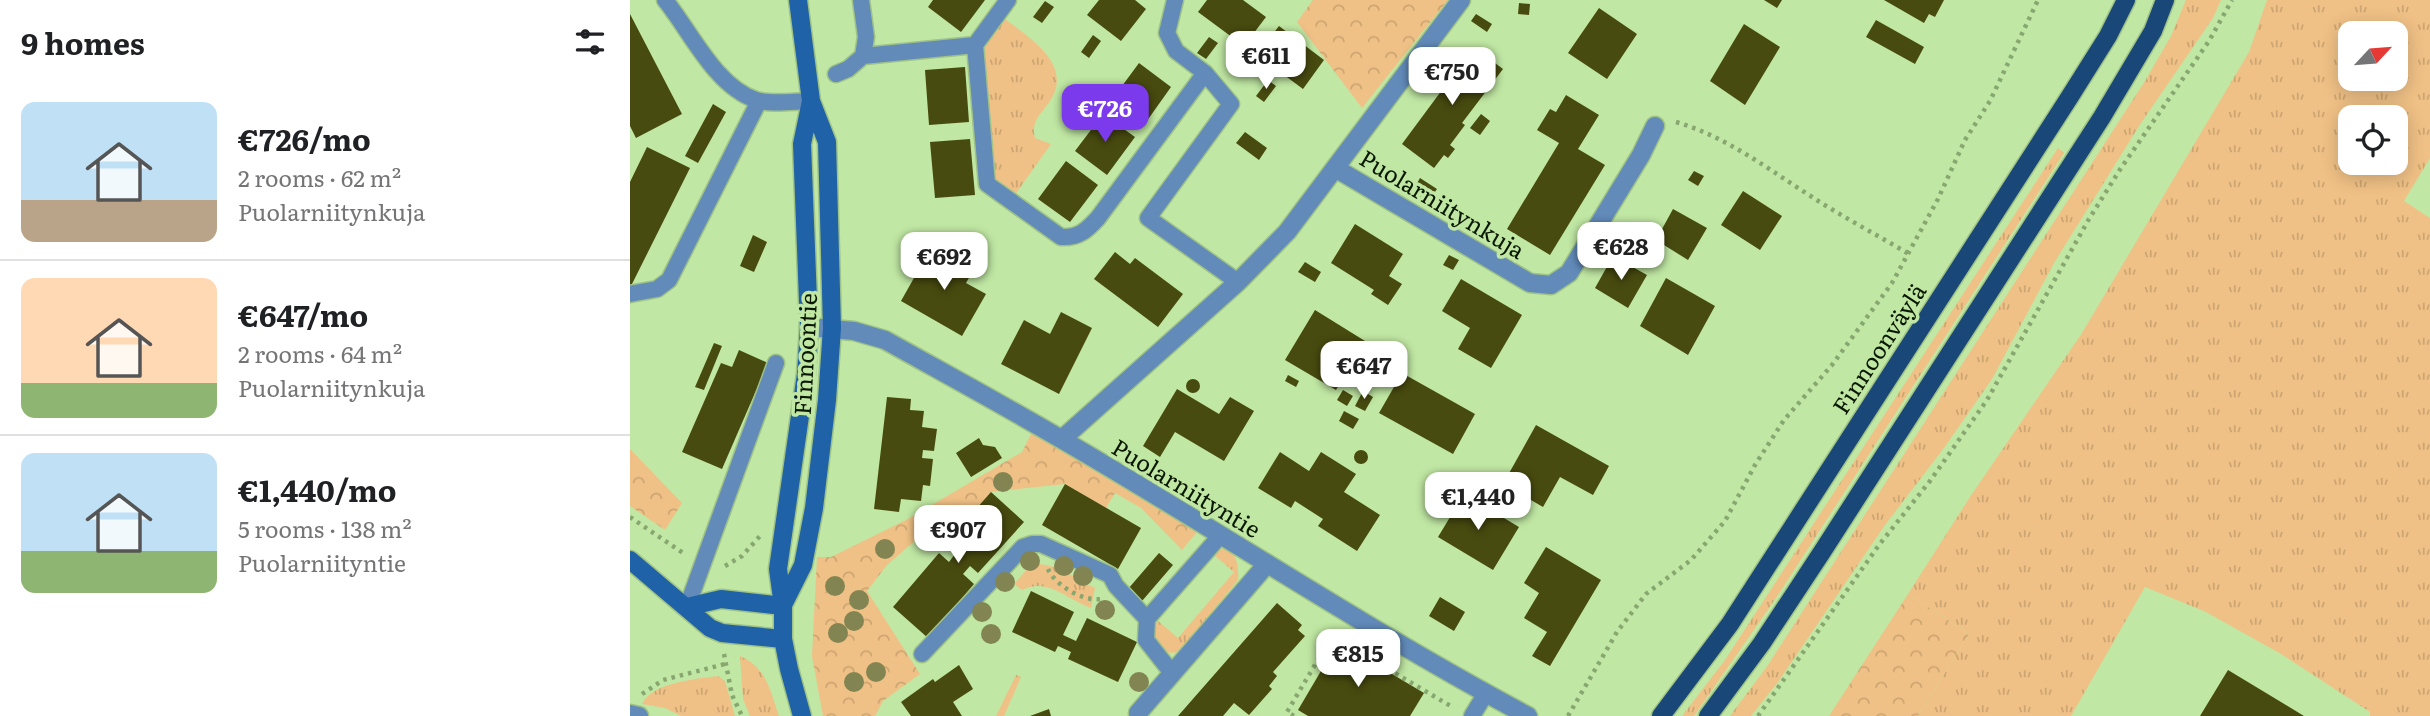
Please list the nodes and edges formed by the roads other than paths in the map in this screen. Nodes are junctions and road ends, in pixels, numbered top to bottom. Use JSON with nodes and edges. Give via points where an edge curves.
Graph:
{"nodes":[{"id":1,"x":665,"y":0,"type":"edge"},
{"id":2,"x":798,"y":0,"type":"edge"},
{"id":3,"x":861,"y":0,"type":"edge"},
{"id":4,"x":1008,"y":0,"type":"edge"},
{"id":5,"x":1461,"y":0,"type":"edge"},
{"id":6,"x":2126,"y":0,"type":"edge"},
{"id":7,"x":2165,"y":0,"type":"edge"},
{"id":8,"x":1173,"y":1,"type":"edge"},
{"id":9,"x":975,"y":45,"type":"junction"},
{"id":10,"x":863,"y":56,"type":"junction"},
{"id":11,"x":1205,"y":73,"type":"junction"},
{"id":12,"x":836,"y":74,"type":"dead end"},
{"id":13,"x":759,"y":101,"type":"junction"},
{"id":14,"x":811,"y":101,"type":"junction"},
{"id":15,"x":1656,"y":126,"type":"road end"},
{"id":16,"x":1335,"y":168,"type":"junction"},
{"id":17,"x":1238,"y":282,"type":"junction"},
{"id":18,"x":630,"y":294,"type":"edge"},
{"id":19,"x":809,"y":327,"type":"junction"},
{"id":20,"x":832,"y":328,"type":"junction"},
{"id":21,"x":776,"y":363,"type":"dead end"},
{"id":22,"x":1062,"y":439,"type":"junction"},
{"id":23,"x":1220,"y":536,"type":"junction"},
{"id":24,"x":630,"y":560,"type":"edge"},
{"id":25,"x":1267,"y":564,"type":"junction"},
{"id":26,"x":783,"y":606,"type":"junction"},
{"id":27,"x":687,"y":607,"type":"junction"},
{"id":28,"x":1147,"y":619,"type":"junction"},
{"id":29,"x":783,"y":639,"type":"junction"},
{"id":30,"x":922,"y":654,"type":"dead end"},
{"id":31,"x":1172,"y":673,"type":"junction"},
{"id":32,"x":1486,"y":693,"type":"junction"},
{"id":33,"x":1138,"y":713,"type":"dead end"},
{"id":34,"x":630,"y":714,"type":"edge"},
{"id":35,"x":639,"y":716,"type":"edge"},
{"id":36,"x":802,"y":716,"type":"edge"},
{"id":37,"x":1472,"y":716,"type":"edge"},
{"id":38,"x":1528,"y":716,"type":"edge"},
{"id":39,"x":1661,"y":716,"type":"edge"},
{"id":40,"x":1708,"y":716,"type":"edge"}],
"edges":[{"from":1,"to":13,"type":"lane","via":[[727,83]]},
{"from":2,"to":14,"type":"street","name":"Finnoontie"},
{"from":3,"to":10,"type":"lane","via":[[866,37]]},
{"from":4,"to":9,"type":"lane"},
{"from":5,"to":16,"type":"street"},
{"from":6,"to":39,"type":"main road","name":"Finnoonväylä","via":[[2069,98],[1736,613]]},
{"from":7,"to":40,"type":"main road","via":[[2154,31],[2102,117],[1815,563]]},
{"from":8,"to":11,"type":"lane","via":[[1167,33],[1176,51]]},
{"from":9,"to":10,"type":"lane"},
{"from":9,"to":11,"type":"lane","via":[[988,184],[1061,237],[1077,236],[1098,218]]},
{"from":10,"to":12,"type":"lane"},
{"from":11,"to":17,"type":"lane","via":[[1231,104],[1148,218]]},
{"from":13,"to":14,"type":"lane"},
{"from":13,"to":18,"type":"lane","via":[[669,281],[657,289]]},
{"from":14,"to":19,"type":"street","name":"Finnoontie","via":[[802,144]]},
{"from":14,"to":20,"type":"street","name":"Finnoontie","via":[[827,142]]},
{"from":15,"to":16,"type":"street","name":"Puolarniitynkuja","via":[[1569,273],[1551,285],[1530,283]]},
{"from":16,"to":17,"type":"street","name":"Puolarniitynkuja","via":[[1287,232]]},
{"from":17,"to":22,"type":"street","name":"Puolarniitynkuja"},
{"from":19,"to":20,"type":"street","name":"Puolarniityntie"},
{"from":19,"to":26,"type":"street","name":"Finnoontie","via":[[778,569]]},
{"from":20,"to":22,"type":"street","name":"Puolarniityntie","via":[[885,340]]},
{"from":20,"to":26,"type":"street","name":"Finnoontie","via":[[814,508],[803,565]]},
{"from":21,"to":27,"type":"lane"},
{"from":22,"to":23,"type":"street","name":"Puolarniityntie"},
{"from":23,"to":25,"type":"street","name":"Puolarniityntie"},
{"from":23,"to":28,"type":"lane"},
{"from":24,"to":27,"type":"street"},
{"from":25,"to":31,"type":"street"},
{"from":25,"to":32,"type":"street","name":"Puolarniityntie"},
{"from":26,"to":27,"type":"street","via":[[721,599]]},
{"from":26,"to":29,"type":"street","name":"Finnoontie"},
{"from":27,"to":29,"type":"street","via":[[722,633]]},
{"from":28,"to":30,"type":"lane","via":[[1110,575],[1032,544],[1023,547]]},
{"from":28,"to":31,"type":"lane","via":[[1146,640]]},
{"from":29,"to":36,"type":"street","name":"Finnoontie"},
{"from":31,"to":33,"type":"street"},
{"from":32,"to":37,"type":"lane"},
{"from":32,"to":38,"type":"street","name":"Puolarniityntie"},
{"from":34,"to":35,"type":"street"}]}
